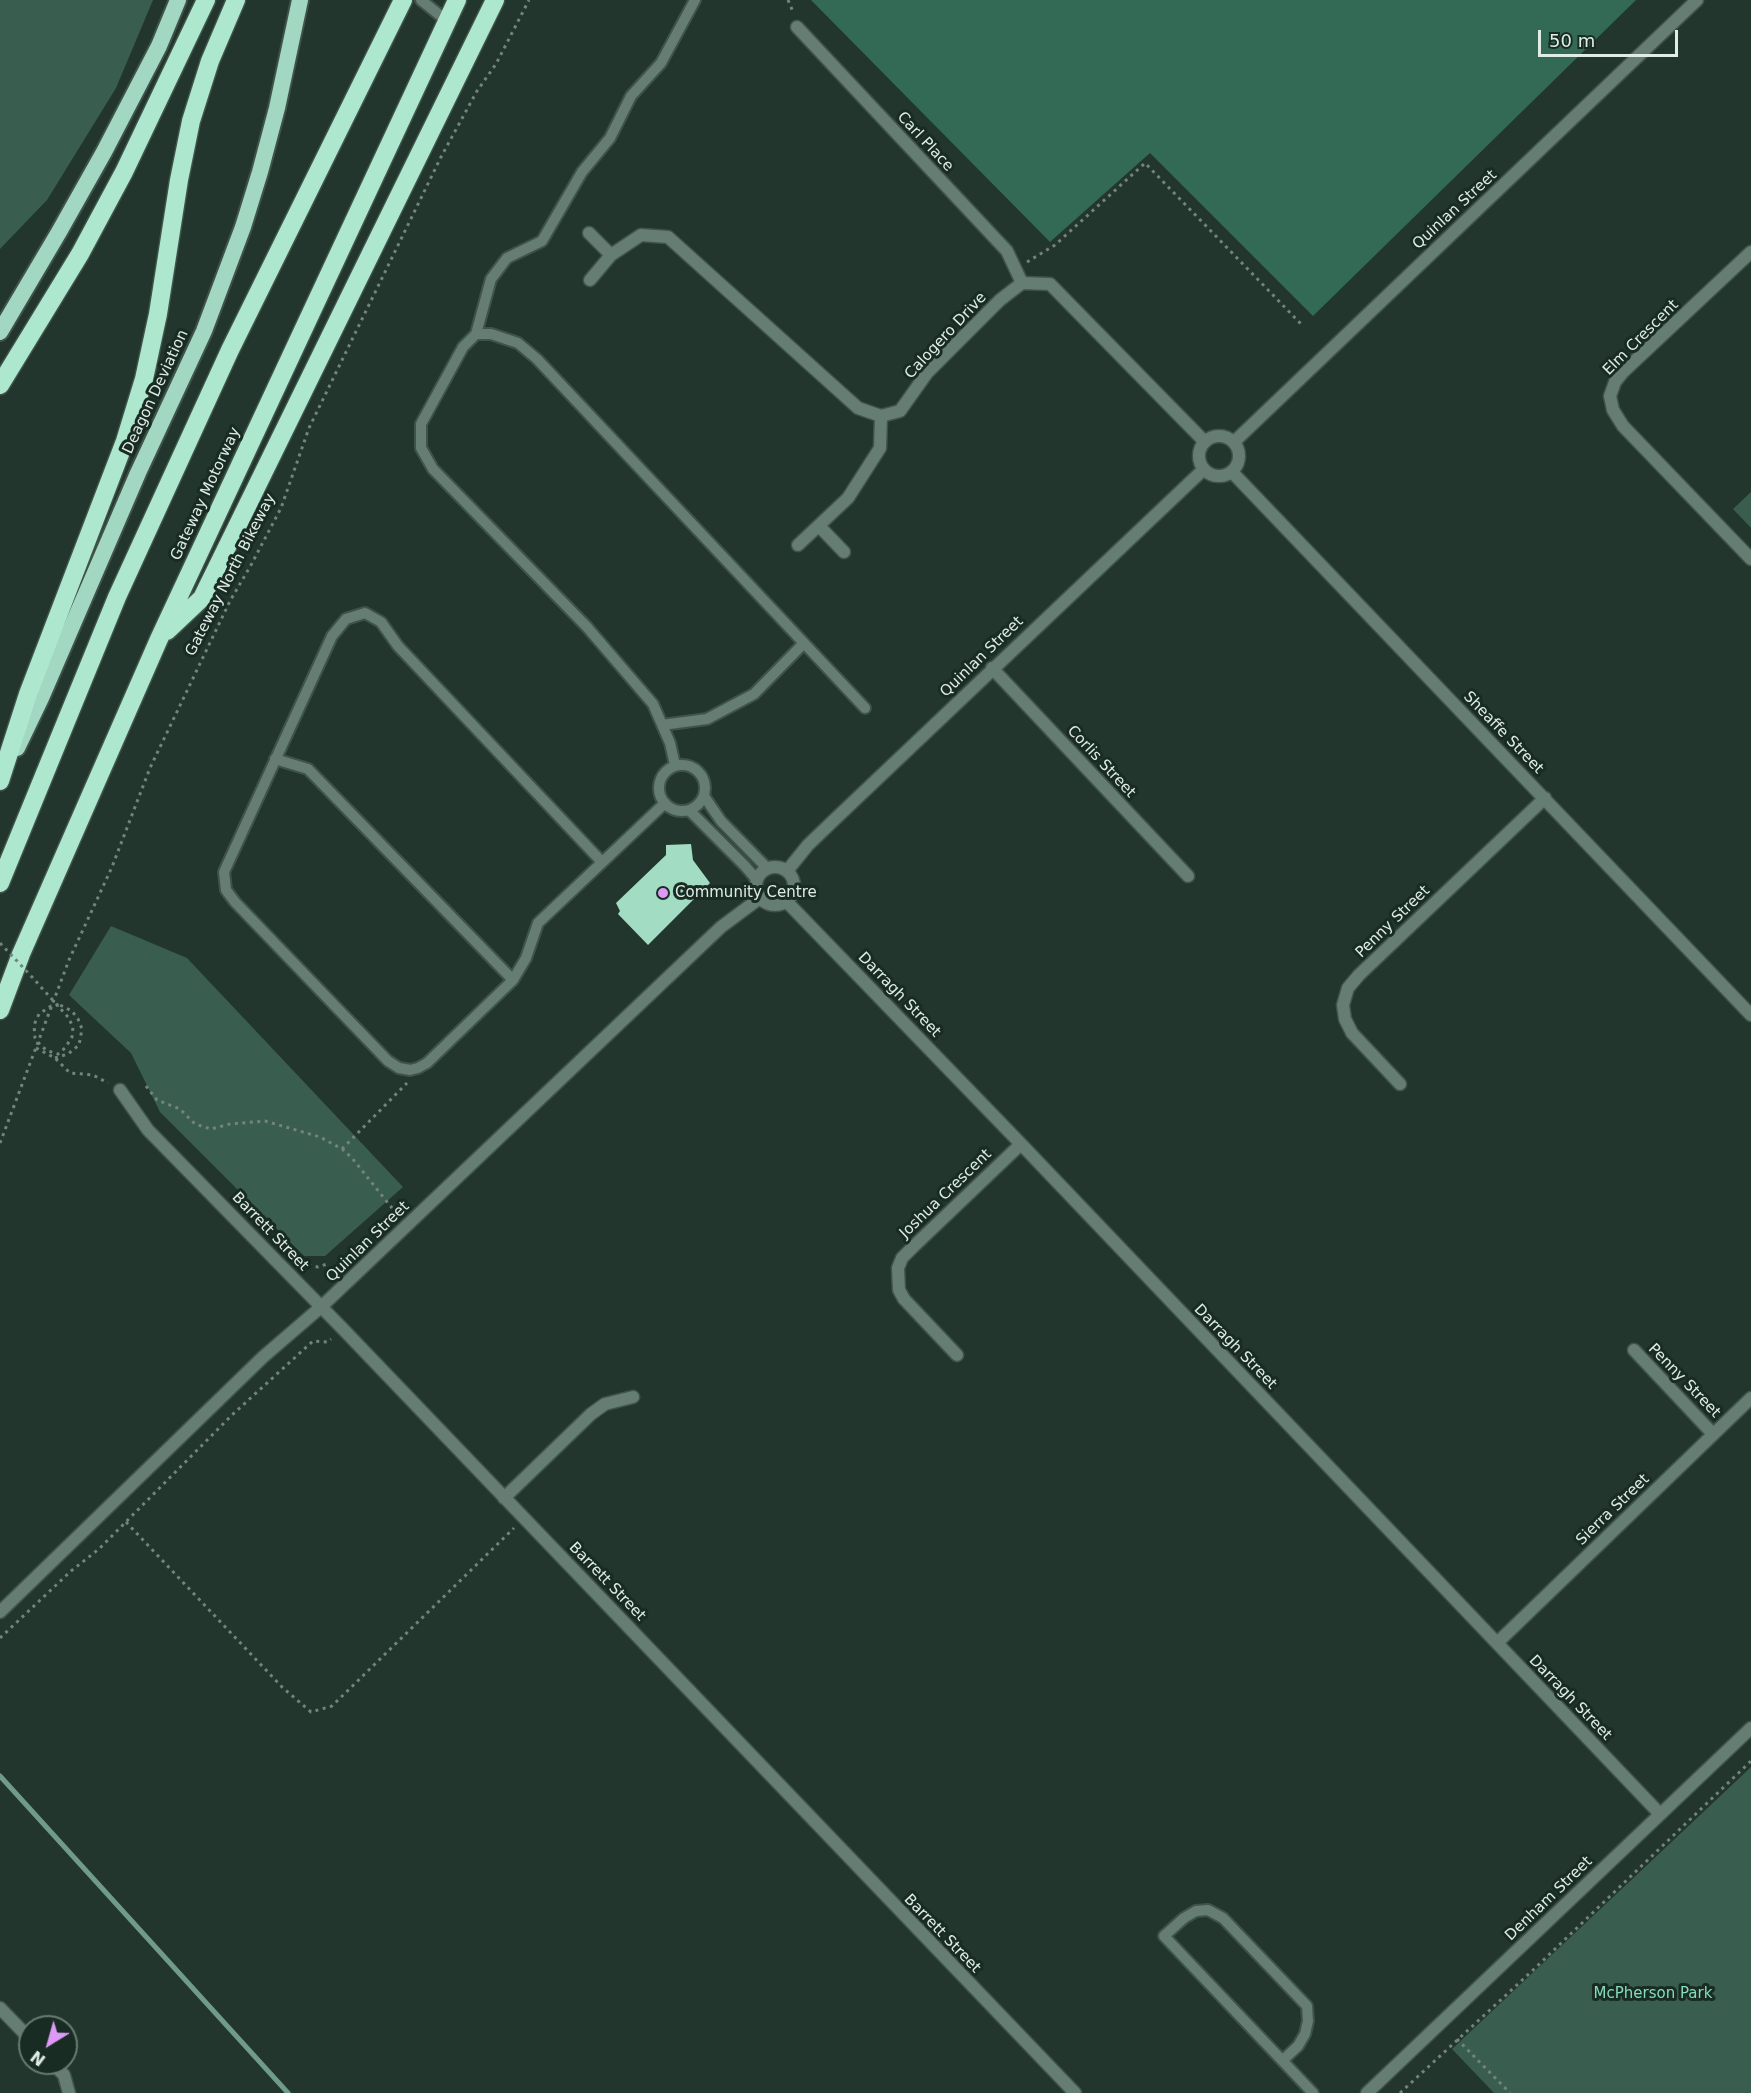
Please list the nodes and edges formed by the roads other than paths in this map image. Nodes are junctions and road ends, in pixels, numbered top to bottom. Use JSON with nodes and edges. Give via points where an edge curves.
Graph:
{"nodes":[{"id":1,"x":178,"y":0,"type":"edge"},
{"id":2,"x":206,"y":0,"type":"edge"},
{"id":3,"x":236,"y":0,"type":"edge"},
{"id":4,"x":300,"y":0,"type":"edge"},
{"id":5,"x":403,"y":0,"type":"edge"},
{"id":6,"x":422,"y":0,"type":"edge"},
{"id":7,"x":457,"y":0,"type":"edge"},
{"id":8,"x":495,"y":0,"type":"edge"},
{"id":9,"x":695,"y":0,"type":"edge"},
{"id":10,"x":1697,"y":0,"type":"edge"},
{"id":11,"x":447,"y":21,"type":"junction"},
{"id":12,"x":797,"y":27,"type":"dead end"},
{"id":13,"x":589,"y":233,"type":"dead end"},
{"id":14,"x":1751,"y":252,"type":"edge"},
{"id":15,"x":611,"y":255,"type":"junction"},
{"id":16,"x":590,"y":280,"type":"dead end"},
{"id":17,"x":1022,"y":283,"type":"junction"},
{"id":18,"x":0,"y":332,"type":"edge"},
{"id":19,"x":476,"y":334,"type":"junction"},
{"id":20,"x":0,"y":385,"type":"edge"},
{"id":21,"x":881,"y":416,"type":"junction"},
{"id":22,"x":1205,"y":442,"type":"junction"},
{"id":23,"x":1234,"y":442,"type":"junction"},
{"id":24,"x":1204,"y":469,"type":"junction"},
{"id":25,"x":1232,"y":472,"type":"junction"},
{"id":26,"x":819,"y":526,"type":"junction"},
{"id":27,"x":798,"y":545,"type":"dead end"},
{"id":28,"x":844,"y":552,"type":"dead end"},
{"id":29,"x":1751,"y":559,"type":"edge"},
{"id":30,"x":159,"y":639,"type":"junction"},
{"id":31,"x":804,"y":643,"type":"junction"},
{"id":32,"x":992,"y":668,"type":"junction"},
{"id":33,"x":865,"y":708,"type":"dead end"},
{"id":34,"x":662,"y":725,"type":"junction"},
{"id":35,"x":275,"y":759,"type":"junction"},
{"id":36,"x":675,"y":765,"type":"junction"},
{"id":37,"x":0,"y":782,"type":"edge"},
{"id":38,"x":704,"y":796,"type":"junction"},
{"id":39,"x":1545,"y":798,"type":"junction"},
{"id":40,"x":665,"y":803,"type":"junction"},
{"id":41,"x":689,"y":810,"type":"junction"},
{"id":42,"x":601,"y":861,"type":"junction"},
{"id":43,"x":768,"y":868,"type":"junction"},
{"id":44,"x":786,"y":871,"type":"junction"},
{"id":45,"x":1188,"y":876,"type":"dead end"},
{"id":46,"x":757,"y":880,"type":"junction"},
{"id":47,"x":0,"y":883,"type":"edge"},
{"id":48,"x":760,"y":898,"type":"junction"},
{"id":49,"x":786,"y":901,"type":"junction"},
{"id":50,"x":513,"y":980,"type":"junction"},
{"id":51,"x":0,"y":1010,"type":"edge"},
{"id":52,"x":1751,"y":1015,"type":"edge"},
{"id":53,"x":1401,"y":1084,"type":"dead end"},
{"id":54,"x":120,"y":1090,"type":"road end"},
{"id":55,"x":1021,"y":1144,"type":"junction"},
{"id":56,"x":321,"y":1307,"type":"junction"},
{"id":57,"x":1634,"y":1350,"type":"dead end"},
{"id":58,"x":957,"y":1355,"type":"dead end"},
{"id":59,"x":633,"y":1397,"type":"dead end"},
{"id":60,"x":1751,"y":1398,"type":"edge"},
{"id":61,"x":1713,"y":1434,"type":"junction"},
{"id":62,"x":504,"y":1498,"type":"junction"},
{"id":63,"x":0,"y":1612,"type":"edge"},
{"id":64,"x":1497,"y":1643,"type":"junction"},
{"id":65,"x":1751,"y":1728,"type":"edge"},
{"id":66,"x":1660,"y":1814,"type":"junction"},
{"id":67,"x":0,"y":2008,"type":"edge"},
{"id":68,"x":18,"y":2027,"type":"edge"},
{"id":69,"x":1283,"y":2060,"type":"junction"},
{"id":70,"x":64,"y":2075,"type":"edge"},
{"id":71,"x":69,"y":2093,"type":"edge"},
{"id":72,"x":1075,"y":2093,"type":"edge"},
{"id":73,"x":1313,"y":2093,"type":"edge"},
{"id":74,"x":1367,"y":2093,"type":"edge"}],
"edges":[{"from":1,"to":18,"type":"highway","via":[[159,46],[104,152]]},
{"from":2,"to":20,"type":"highway","via":[[124,172],[80,254]]},
{"from":3,"to":37,"type":"highway","via":[[210,61],[191,121],[144,379],[125,441],[28,694]]},
{"from":4,"to":37,"type":"highway","name":"Deagon Deviation","via":[[260,172],[204,331]]},
{"from":5,"to":47,"type":"highway","via":[[230,350],[127,576]]},
{"from":6,"to":11,"type":"lane"},
{"from":7,"to":11,"type":"highway","name":"Gateway Motorway"},
{"from":8,"to":30,"type":"highway","via":[[202,598]]},
{"from":9,"to":19,"type":"lane","via":[[661,63],[631,96],[610,138],[582,172],[542,241],[507,258],[491,279]]},
{"from":10,"to":23,"type":"street","name":"Quinlan Street"},
{"from":11,"to":30,"type":"highway","name":"Gateway Motorway"},
{"from":12,"to":17,"type":"street","name":"Carl Place","via":[[1006,251]]},
{"from":13,"to":15,"type":"street"},
{"from":14,"to":29,"type":"street","name":"Elm Crescent","via":[[1623,372],[1610,396],[1623,426]]},
{"from":15,"to":16,"type":"street"},
{"from":15,"to":21,"type":"street","via":[[641,235],[668,237],[858,408]]},
{"from":17,"to":21,"type":"street","name":"Calogero Drive","via":[[927,373],[900,411]]},
{"from":17,"to":22,"type":"street","via":[[1050,284]]},
{"from":19,"to":31,"type":"lane","via":[[518,343],[537,359]]},
{"from":19,"to":34,"type":"lane","via":[[463,347],[421,423],[421,448],[433,469],[587,627],[653,704]]},
{"from":21,"to":26,"type":"street","via":[[880,448],[848,498]]},
{"from":22,"to":23,"type":"street","via":[[1216,436]]},
{"from":22,"to":24,"type":"street","via":[[1199,452]]},
{"from":23,"to":25,"type":"street","via":[[1239,460]]},
{"from":24,"to":25,"type":"street","via":[[1215,476]]},
{"from":24,"to":32,"type":"street","name":"Quinlan Street"},
{"from":25,"to":39,"type":"street","name":"Sheaffe Street"},
{"from":26,"to":27,"type":"street"},
{"from":26,"to":28,"type":"street"},
{"from":30,"to":51,"type":"highway","name":"Gateway Motorway"},
{"from":31,"to":33,"type":"lane"},
{"from":31,"to":34,"type":"lane","via":[[754,694],[707,719]]},
{"from":32,"to":44,"type":"street","name":"Quinlan Street"},
{"from":32,"to":45,"type":"street","name":"Corlis Street"},
{"from":34,"to":36,"type":"lane"},
{"from":35,"to":42,"type":"lane","via":[[332,636],[346,619],[365,613],[381,622],[398,646]]},
{"from":35,"to":50,"type":"lane","via":[[308,769]]},
{"from":35,"to":50,"type":"lane","via":[[224,872],[226,890],[388,1061],[399,1068],[418,1068]]},
{"from":36,"to":38,"type":"lane","via":[[690,766],[701,775]]},
{"from":36,"to":40,"type":"lane","via":[[659,781]]},
{"from":38,"to":41,"type":"lane"},
{"from":38,"to":43,"type":"lane","via":[[721,820]]},
{"from":39,"to":52,"type":"street","name":"Sheaffe Street"},
{"from":39,"to":53,"type":"street","name":"Penny Street","via":[[1348,988],[1343,1005],[1352,1033]]},
{"from":40,"to":41,"type":"lane","via":[[676,810]]},
{"from":40,"to":42,"type":"lane"},
{"from":41,"to":46,"type":"lane"},
{"from":42,"to":50,"type":"lane","via":[[538,923],[526,958]]},
{"from":43,"to":44,"type":"street"},
{"from":43,"to":46,"type":"street"},
{"from":44,"to":49,"type":"street","via":[[794,886]]},
{"from":46,"to":48,"type":"street"},
{"from":48,"to":49,"type":"street","via":[[775,905]]},
{"from":48,"to":56,"type":"street","name":"Quinlan Street","via":[[706,942]]},
{"from":49,"to":55,"type":"street","name":"Darragh Street"},
{"from":54,"to":56,"type":"street","name":"Barrett Street","via":[[148,1130]]},
{"from":55,"to":58,"type":"street","name":"Joshua Crescent","via":[[902,1258],[898,1268],[899,1290],[904,1299]]},
{"from":55,"to":64,"type":"street","name":"Darragh Street"},
{"from":56,"to":62,"type":"street","name":"Barrett Street"},
{"from":56,"to":63,"type":"street","name":"Quinlan Street","via":[[263,1357]]},
{"from":57,"to":61,"type":"street","name":"Penny Street"},
{"from":59,"to":62,"type":"street","via":[[605,1404],[591,1414]]},
{"from":60,"to":61,"type":"street","name":"Sierra Street"},
{"from":61,"to":64,"type":"street","name":"Sierra Street"},
{"from":62,"to":72,"type":"street","name":"Barrett Street"},
{"from":64,"to":66,"type":"street","name":"Darragh Street"},
{"from":65,"to":66,"type":"street","name":"Denham Street"},
{"from":66,"to":74,"type":"street","name":"Denham Street"},
{"from":67,"to":68,"type":"street"},
{"from":69,"to":69,"type":"lane","via":[[1164,1936],[1184,1918],[1208,1910],[1223,1918],[1307,2006],[1305,2034]]},
{"from":69,"to":73,"type":"lane"},
{"from":70,"to":71,"type":"street"}]}
